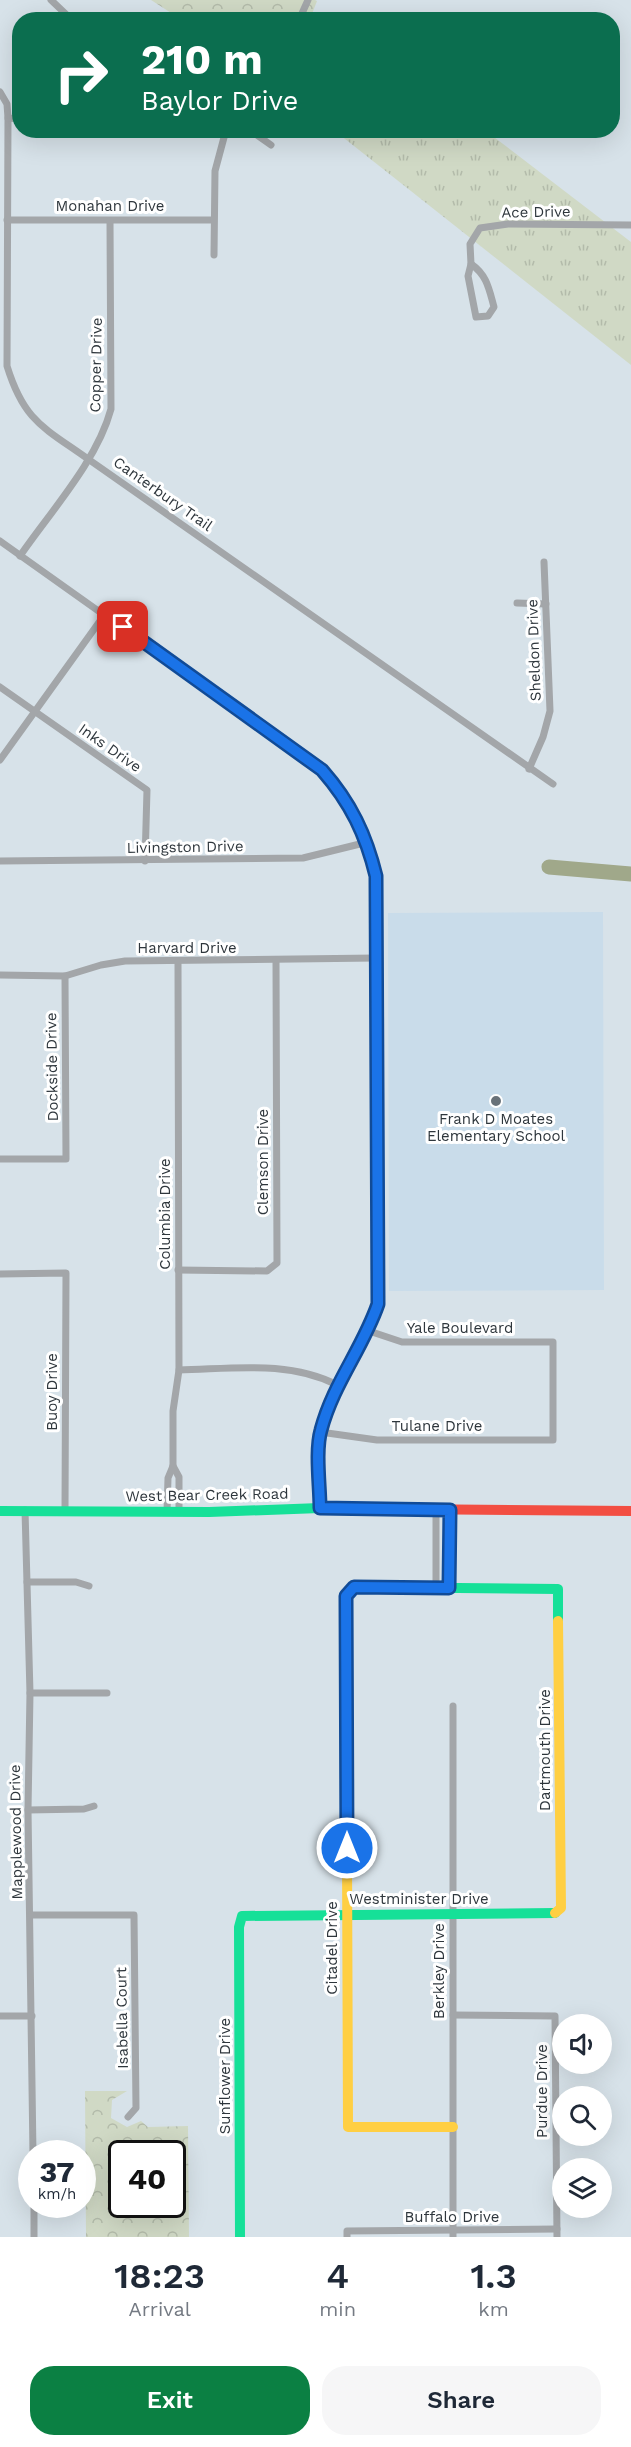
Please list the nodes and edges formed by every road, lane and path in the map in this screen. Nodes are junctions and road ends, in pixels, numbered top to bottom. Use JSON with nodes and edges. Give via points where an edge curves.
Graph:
{"nodes":[{"id":1,"x":51,"y":0,"type":"edge"},
{"id":2,"x":64,"y":12,"type":"edge"},
{"id":3,"x":0,"y":92,"type":"edge"},
{"id":4,"x":8,"y":118,"type":"junction"},
{"id":5,"x":12,"y":118,"type":"edge"},
{"id":6,"x":224,"y":138,"type":"edge"},
{"id":7,"x":261,"y":138,"type":"edge"},
{"id":8,"x":271,"y":145,"type":"dead end"},
{"id":9,"x":7,"y":220,"type":"junction"},
{"id":10,"x":110,"y":220,"type":"junction"},
{"id":11,"x":213,"y":220,"type":"junction"},
{"id":12,"x":631,"y":225,"type":"edge"},
{"id":13,"x":214,"y":255,"type":"dead end"},
{"id":14,"x":3,"y":262,"type":"edge"},
{"id":15,"x":471,"y":264,"type":"junction"},
{"id":16,"x":4,"y":366,"type":"edge"},
{"id":17,"x":88,"y":459,"type":"junction"},
{"id":18,"x":0,"y":541,"type":"edge"},
{"id":19,"x":20,"y":556,"type":"junction"},
{"id":20,"x":544,"y":562,"type":"dead end"},
{"id":21,"x":517,"y":603,"type":"dead end"},
{"id":22,"x":546,"y":604,"type":"junction"},
{"id":23,"x":105,"y":614,"type":"junction"},
{"id":24,"x":0,"y":687,"type":"edge"},
{"id":25,"x":34,"y":711,"type":"junction"},
{"id":26,"x":0,"y":760,"type":"edge"},
{"id":27,"x":529,"y":769,"type":"junction"},
{"id":28,"x":553,"y":784,"type":"dead end"},
{"id":29,"x":368,"y":842,"type":"junction"},
{"id":30,"x":0,"y":861,"type":"edge"},
{"id":31,"x":145,"y":861,"type":"junction"},
{"id":32,"x":376,"y":958,"type":"junction"},
{"id":33,"x":276,"y":960,"type":"junction"},
{"id":34,"x":178,"y":962,"type":"junction"},
{"id":35,"x":0,"y":975,"type":"edge"},
{"id":36,"x":64,"y":976,"type":"junction"},
{"id":37,"x":0,"y":1159,"type":"edge"},
{"id":38,"x":178,"y":1270,"type":"junction"},
{"id":39,"x":0,"y":1274,"type":"edge"},
{"id":40,"x":369,"y":1331,"type":"junction"},
{"id":41,"x":179,"y":1370,"type":"junction"},
{"id":42,"x":337,"y":1385,"type":"junction"},
{"id":43,"x":320,"y":1432,"type":"junction"},
{"id":44,"x":553,"y":1440,"type":"joint"},
{"id":45,"x":172,"y":1466,"type":"junction"},
{"id":46,"x":320,"y":1508,"type":"junction"},
{"id":47,"x":0,"y":1510,"type":"edge"},
{"id":48,"x":25,"y":1510,"type":"junction"},
{"id":49,"x":65,"y":1510,"type":"junction"},
{"id":50,"x":436,"y":1510,"type":"junction"},
{"id":51,"x":450,"y":1510,"type":"junction"},
{"id":52,"x":631,"y":1511,"type":"edge"},
{"id":53,"x":167,"y":1512,"type":"junction"},
{"id":54,"x":179,"y":1512,"type":"junction"},
{"id":55,"x":27,"y":1582,"type":"junction"},
{"id":56,"x":88,"y":1586,"type":"dead end"},
{"id":57,"x":449,"y":1588,"type":"junction"},
{"id":58,"x":436,"y":1590,"type":"junction"},
{"id":59,"x":30,"y":1693,"type":"junction"},
{"id":60,"x":107,"y":1693,"type":"dead end"},
{"id":61,"x":453,"y":1706,"type":"dead end"},
{"id":62,"x":94,"y":1806,"type":"dead end"},
{"id":63,"x":28,"y":1810,"type":"junction"},
{"id":64,"x":559,"y":1911,"type":"joint"},
{"id":65,"x":347,"y":1914,"type":"junction"},
{"id":66,"x":31,"y":1915,"type":"junction"},
{"id":67,"x":453,"y":1915,"type":"junction"},
{"id":68,"x":242,"y":1916,"type":"joint"},
{"id":69,"x":453,"y":2015,"type":"junction"},
{"id":70,"x":0,"y":2016,"type":"edge"},
{"id":71,"x":32,"y":2016,"type":"junction"},
{"id":72,"x":128,"y":2117,"type":"dead end"},
{"id":73,"x":453,"y":2127,"type":"junction"},
{"id":74,"x":33,"y":2140,"type":"edge"},
{"id":75,"x":34,"y":2218,"type":"edge"},
{"id":76,"x":557,"y":2233,"type":"edge"},
{"id":77,"x":347,"y":2234,"type":"edge"},
{"id":78,"x":453,"y":2234,"type":"edge"},
{"id":79,"x":34,"y":2237,"type":"edge"},
{"id":80,"x":240,"y":2237,"type":"edge"}],
"edges":[{"from":1,"to":2,"type":"street"},
{"from":3,"to":4,"type":"street","name":"Canterbury Trail","via":[[7,104]]},
{"from":4,"to":5,"type":"street"},
{"from":4,"to":9,"type":"street","name":"Canterbury Trail"},
{"from":6,"to":11,"type":"street","via":[[215,171]]},
{"from":7,"to":8,"type":"street"},
{"from":9,"to":10,"type":"street","name":"Monahan Drive"},
{"from":9,"to":14,"type":"street","name":"Canterbury Trail"},
{"from":10,"to":11,"type":"street","name":"Monahan Drive"},
{"from":10,"to":17,"type":"street","name":"Copper Drive","via":[[111,409],[105,431]]},
{"from":11,"to":13,"type":"street"},
{"from":12,"to":15,"type":"street","name":"Ace Drive","via":[[508,224],[480,228],[470,244]]},
{"from":14,"to":16,"type":"street","name":"Canterbury Trail"},
{"from":15,"to":15,"type":"street","name":"Ace Drive","via":[[468,276],[476,317],[488,315],[494,307],[488,285],[482,271]]},
{"from":16,"to":17,"type":"street","name":"Canterbury Trail","via":[[26,411]]},
{"from":17,"to":19,"type":"street","name":"Copper Drive"},
{"from":17,"to":27,"type":"street","name":"Canterbury Trail"},
{"from":18,"to":19,"type":"street"},
{"from":19,"to":23,"type":"street"},
{"from":20,"to":22,"type":"street","name":"Sheldon Drive"},
{"from":21,"to":22,"type":"street"},
{"from":22,"to":27,"type":"street","name":"Sheldon Drive","via":[[550,711]]},
{"from":23,"to":25,"type":"street"},
{"from":23,"to":29,"type":"street","via":[[322,770],[343,793]]},
{"from":24,"to":25,"type":"street","name":"Inks Drive"},
{"from":25,"to":26,"type":"street"},
{"from":25,"to":31,"type":"street","name":"Inks Drive","via":[[147,790]]},
{"from":27,"to":28,"type":"street","name":"Canterbury Trail"},
{"from":29,"to":31,"type":"street","name":"Livingston Drive","via":[[303,858]]},
{"from":29,"to":32,"type":"street","via":[[376,876]]},
{"from":30,"to":31,"type":"street","name":"Livingston Drive"},
{"from":32,"to":33,"type":"street","name":"Harvard Drive"},
{"from":32,"to":40,"type":"street","via":[[378,1304]]},
{"from":33,"to":34,"type":"street","name":"Harvard Drive"},
{"from":33,"to":38,"type":"street","name":"Clemson Drive","via":[[277,1263],[267,1271]]},
{"from":34,"to":36,"type":"street","name":"Harvard Drive","via":[[125,961]]},
{"from":34,"to":38,"type":"street","name":"Columbia Drive"},
{"from":35,"to":36,"type":"street","name":"Harvard Drive"},
{"from":36,"to":37,"type":"street","name":"Dockside Drive","via":[[66,1159]]},
{"from":38,"to":41,"type":"street","name":"Columbia Drive"},
{"from":39,"to":49,"type":"street","name":"Buoy Drive","via":[[66,1274]]},
{"from":40,"to":42,"type":"street"},
{"from":40,"to":44,"type":"street","name":"Yale Boulevard","via":[[402,1342],[553,1342]]},
{"from":41,"to":42,"type":"street","via":[[292,1368]]},
{"from":41,"to":45,"type":"street","name":"Columbia Drive","via":[[172,1411]]},
{"from":42,"to":43,"type":"street"},
{"from":43,"to":44,"type":"street","name":"Tulane Drive","via":[[377,1440]]},
{"from":43,"to":46,"type":"street"},
{"from":45,"to":53,"type":"street","name":"Columbia Drive"},
{"from":45,"to":54,"type":"street","name":"Columbia Drive","via":[[179,1477]]},
{"from":46,"to":50,"type":"street","name":"West Bear Creek Road"},
{"from":46,"to":54,"type":"street","name":"West Bear Creek Road"},
{"from":47,"to":48,"type":"street","name":"West Bear Creek Road"},
{"from":48,"to":49,"type":"street","name":"West Bear Creek Road"},
{"from":48,"to":55,"type":"street","name":"Mapplewood Drive"},
{"from":49,"to":53,"type":"street","name":"West Bear Creek Road"},
{"from":50,"to":51,"type":"street","name":"West Bear Creek Road"},
{"from":50,"to":58,"type":"street"},
{"from":51,"to":52,"type":"street","name":"West Bear Creek Road"},
{"from":51,"to":57,"type":"street"},
{"from":53,"to":54,"type":"street","name":"West Bear Creek Road"},
{"from":55,"to":56,"type":"street","via":[[76,1582]]},
{"from":55,"to":59,"type":"street","name":"Mapplewood Drive"},
{"from":57,"to":58,"type":"street"},
{"from":57,"to":64,"type":"street","name":"Dartmouth Drive","via":[[558,1589]]},
{"from":58,"to":65,"type":"street","name":"Citadel Drive","via":[[354,1587],[346,1596]]},
{"from":59,"to":60,"type":"street"},
{"from":59,"to":63,"type":"street","name":"Mapplewood Drive"},
{"from":61,"to":67,"type":"street","name":"Berkley Drive"},
{"from":62,"to":63,"type":"street"},
{"from":63,"to":66,"type":"street","name":"Mapplewood Drive"},
{"from":64,"to":67,"type":"street","name":"Westminister Drive"},
{"from":65,"to":67,"type":"street","name":"Westminister Drive"},
{"from":65,"to":68,"type":"street","name":"Westminister Drive"},
{"from":65,"to":73,"type":"street","name":"Citadel Drive","via":[[348,2127]]},
{"from":66,"to":71,"type":"street","name":"Mapplewood Drive"},
{"from":66,"to":72,"type":"street","name":"Isabella Court","via":[[134,1915],[136,2108]]},
{"from":67,"to":69,"type":"street","name":"Berkley Drive"},
{"from":68,"to":80,"type":"street","name":"Sunflower Drive"},
{"from":69,"to":73,"type":"street","name":"Berkley Drive"},
{"from":69,"to":76,"type":"street","name":"Purdue Drive","via":[[555,2016]]},
{"from":70,"to":71,"type":"street"},
{"from":71,"to":74,"type":"street","name":"Mapplewood Drive"},
{"from":73,"to":78,"type":"street","name":"Berkley Drive"},
{"from":75,"to":79,"type":"street"},
{"from":76,"to":78,"type":"street","name":"Buffalo Drive"},
{"from":77,"to":78,"type":"street","name":"Buffalo Drive"}]}
